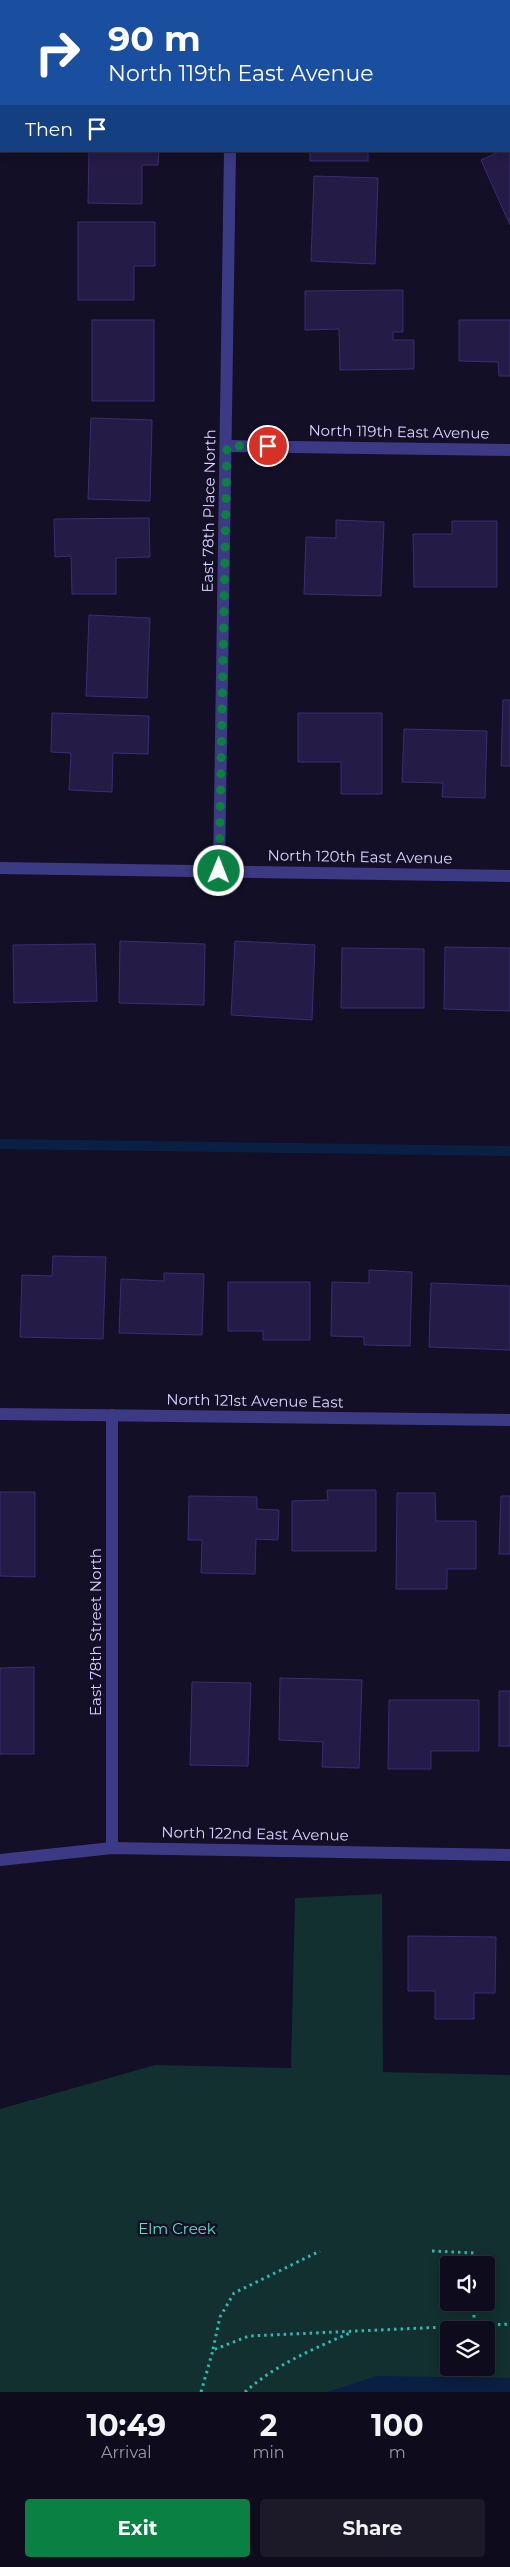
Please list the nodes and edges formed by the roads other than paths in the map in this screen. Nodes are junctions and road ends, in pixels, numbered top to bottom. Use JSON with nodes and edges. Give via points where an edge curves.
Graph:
{"nodes":[{"id":1,"x":230,"y":152,"type":"edge"},
{"id":2,"x":227,"y":446,"type":"junction"},
{"id":3,"x":510,"y":450,"type":"edge"},
{"id":4,"x":0,"y":868,"type":"edge"},
{"id":5,"x":219,"y":871,"type":"junction"},
{"id":6,"x":510,"y":876,"type":"edge"},
{"id":7,"x":0,"y":1414,"type":"edge"},
{"id":8,"x":112,"y":1415,"type":"junction"},
{"id":9,"x":510,"y":1420,"type":"edge"},
{"id":10,"x":112,"y":1848,"type":"junction"},
{"id":11,"x":510,"y":1854,"type":"edge"},
{"id":12,"x":0,"y":1860,"type":"edge"}],
"edges":[{"from":1,"to":2,"type":"street","name":"East 78th Place North"},
{"from":2,"to":3,"type":"street","name":"North 119th East Avenue"},
{"from":2,"to":5,"type":"street","name":"East 78th Place North"},
{"from":4,"to":5,"type":"street","name":"North 120th East Avenue"},
{"from":5,"to":6,"type":"street","name":"North 120th East Avenue"},
{"from":7,"to":8,"type":"street","name":"North 121st Avenue East"},
{"from":8,"to":9,"type":"street","name":"North 121st Avenue East"},
{"from":8,"to":10,"type":"street","name":"East 78th Street North"},
{"from":10,"to":11,"type":"street","name":"North 122nd East Avenue"},
{"from":10,"to":12,"type":"street","name":"North 122nd East Avenue"}]}
